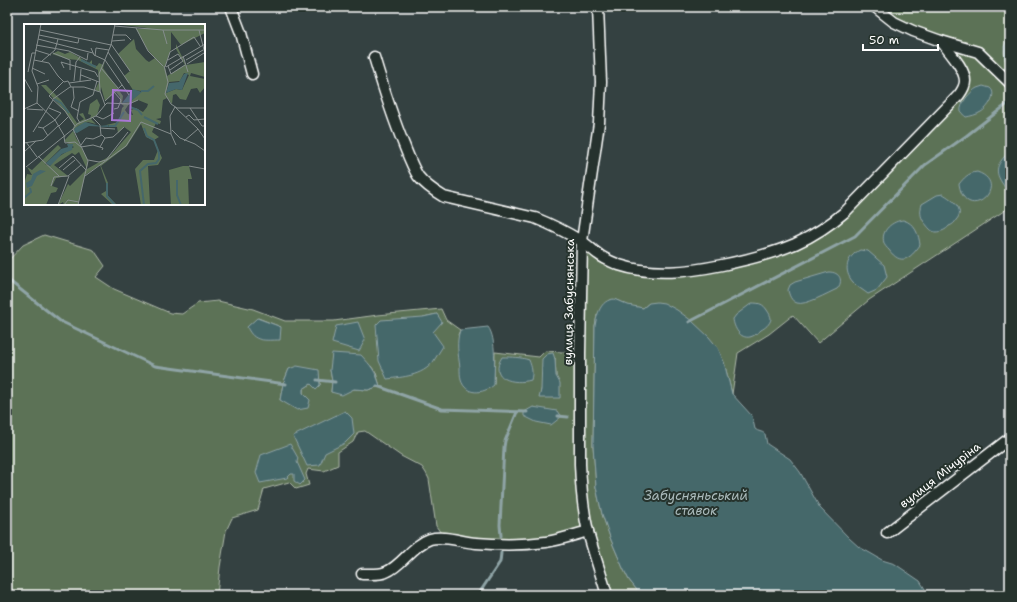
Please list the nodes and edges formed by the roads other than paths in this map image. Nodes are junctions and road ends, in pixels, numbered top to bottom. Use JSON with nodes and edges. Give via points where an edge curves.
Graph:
{"nodes":[{"id":1,"x":231,"y":7,"type":"edge"},
{"id":2,"x":598,"y":7,"type":"edge"},
{"id":3,"x":875,"y":7,"type":"edge"},
{"id":4,"x":941,"y":41,"type":"junction"},
{"id":5,"x":374,"y":57,"type":"dead end"},
{"id":6,"x":252,"y":74,"type":"dead end"},
{"id":7,"x":1010,"y":83,"type":"edge"},
{"id":8,"x":582,"y":241,"type":"junction"},
{"id":9,"x":1010,"y":438,"type":"edge"},
{"id":10,"x":588,"y":531,"type":"junction"},
{"id":11,"x":887,"y":533,"type":"dead end"},
{"id":12,"x":362,"y":574,"type":"dead end"},
{"id":13,"x":607,"y":595,"type":"edge"}],
"edges":[{"from":1,"to":6,"type":"street"},
{"from":2,"to":8,"type":"street","name":"вулиця Забуснянська","via":[[601,82],[599,123]]},
{"from":3,"to":4,"type":"street","via":[[902,27]]},
{"from":4,"to":7,"type":"street","via":[[978,52]]},
{"from":4,"to":8,"type":"street","via":[[963,72],[964,88],[846,211],[816,233],[796,244],[759,257],[677,272],[648,271],[621,265],[599,255]]},
{"from":5,"to":8,"type":"street","via":[[411,163],[434,192],[444,197],[535,218]]},
{"from":8,"to":10,"type":"street","name":"вулиця Забуснянська","via":[[580,464]]},
{"from":9,"to":11,"type":"street","name":"вулиця Мічуріна"},
{"from":10,"to":12,"type":"street","via":[[546,542],[510,544],[430,539],[415,548],[388,572]]},
{"from":10,"to":13,"type":"street","name":"вулиця Забуснянська"}]}
